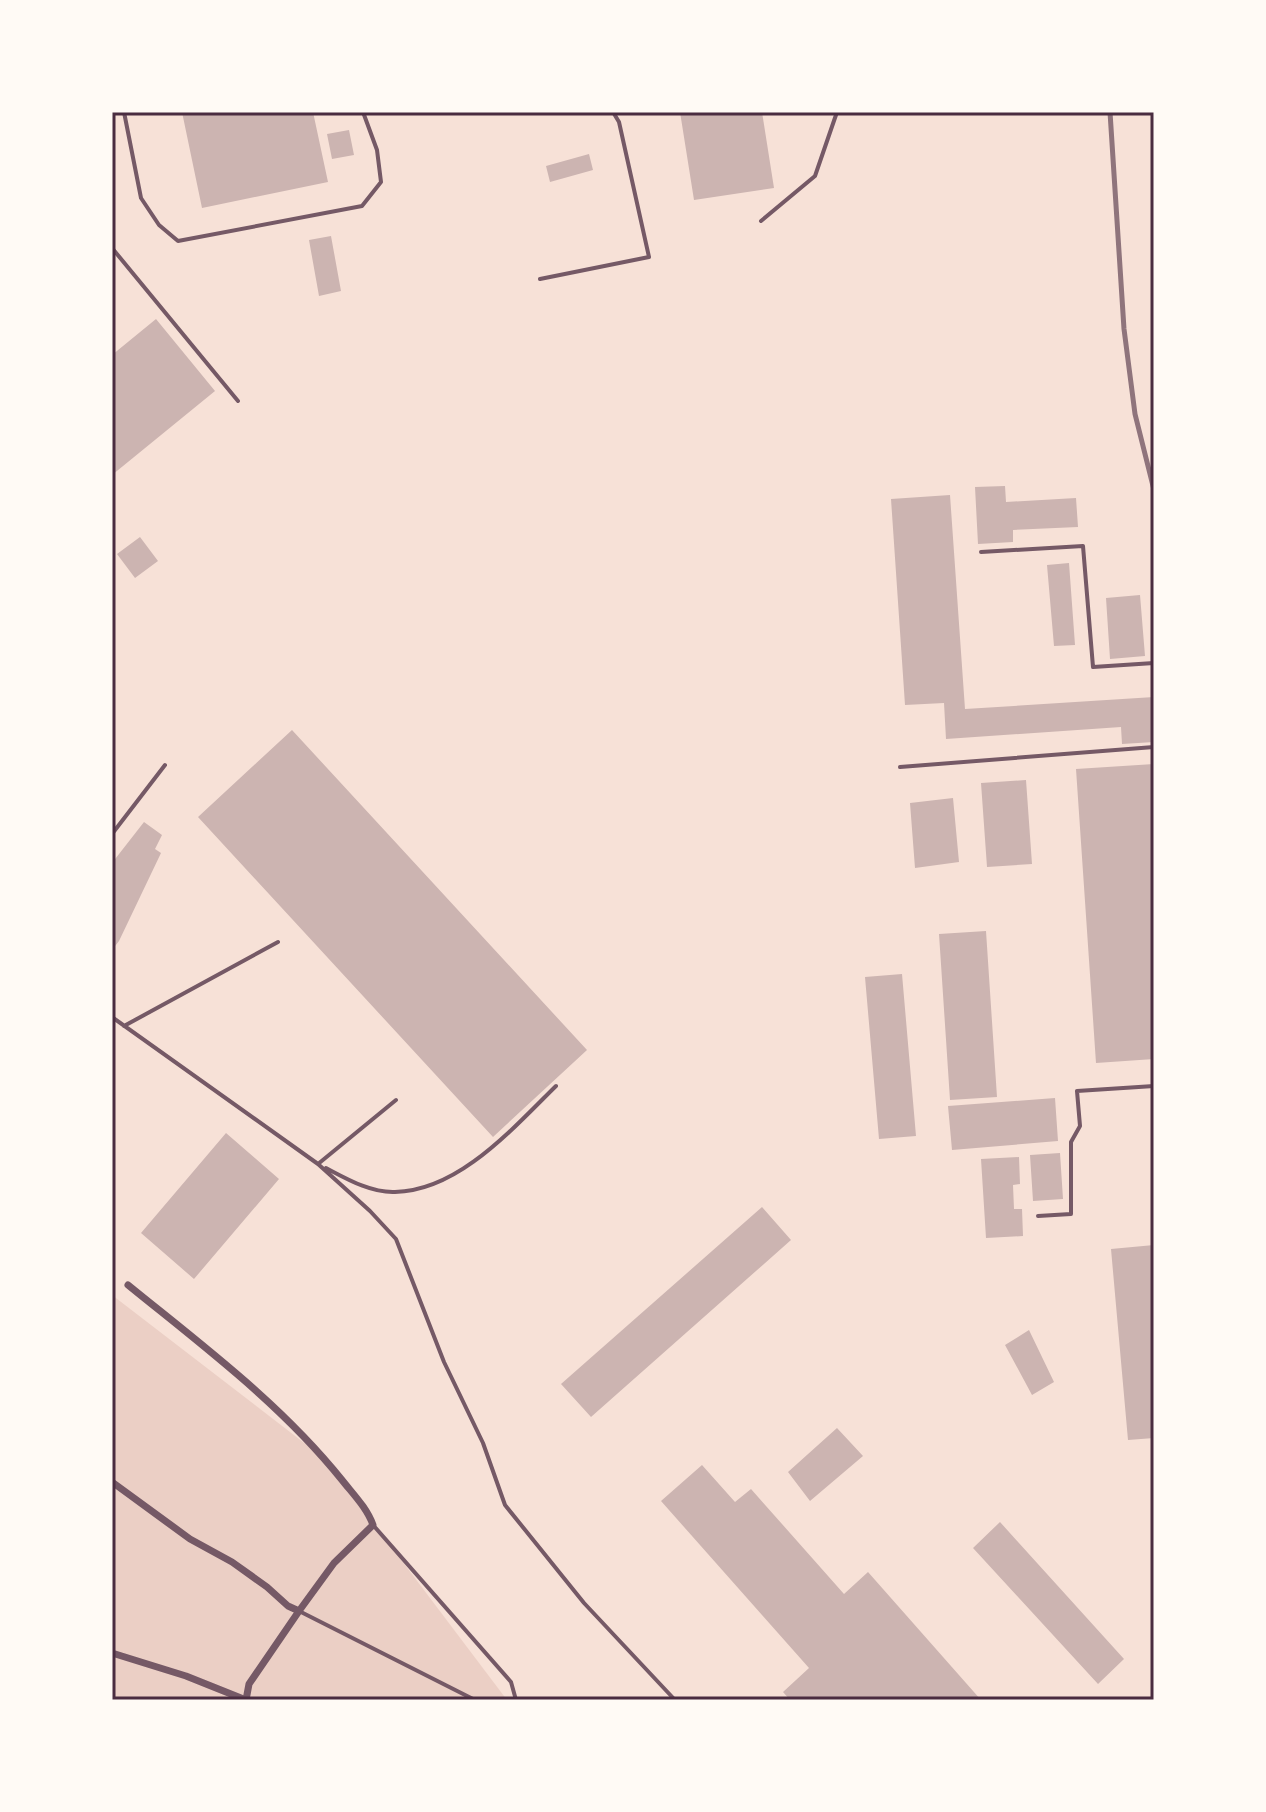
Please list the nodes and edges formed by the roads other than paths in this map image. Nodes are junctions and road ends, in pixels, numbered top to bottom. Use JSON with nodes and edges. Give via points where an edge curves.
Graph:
{"nodes":[{"id":1,"x":124,"y":112,"type":"edge"},
{"id":2,"x":363,"y":112,"type":"edge"},
{"id":3,"x":613,"y":112,"type":"edge"},
{"id":4,"x":837,"y":112,"type":"edge"},
{"id":5,"x":761,"y":221,"type":"dead end"},
{"id":6,"x":112,"y":248,"type":"edge"},
{"id":7,"x":540,"y":279,"type":"dead end"},
{"id":8,"x":238,"y":401,"type":"dead end"},
{"id":9,"x":981,"y":552,"type":"dead end"},
{"id":10,"x":1154,"y":663,"type":"edge"},
{"id":11,"x":1154,"y":747,"type":"edge"},
{"id":12,"x":165,"y":765,"type":"dead end"},
{"id":13,"x":900,"y":767,"type":"dead end"},
{"id":14,"x":112,"y":834,"type":"edge"},
{"id":15,"x":278,"y":942,"type":"dead end"},
{"id":16,"x":112,"y":1017,"type":"edge"},
{"id":17,"x":124,"y":1026,"type":"junction"},
{"id":18,"x":556,"y":1086,"type":"dead end"},
{"id":19,"x":1154,"y":1086,"type":"edge"},
{"id":20,"x":396,"y":1100,"type":"dead end"},
{"id":21,"x":318,"y":1164,"type":"junction"},
{"id":22,"x":1038,"y":1216,"type":"dead end"},
{"id":23,"x":128,"y":1285,"type":"dead end"},
{"id":24,"x":112,"y":1482,"type":"edge"},
{"id":25,"x":373,"y":1525,"type":"junction"},
{"id":26,"x":299,"y":1611,"type":"junction"},
{"id":27,"x":112,"y":1653,"type":"edge"},
{"id":28,"x":475,"y":1700,"type":"edge"},
{"id":29,"x":516,"y":1700,"type":"edge"},
{"id":30,"x":675,"y":1700,"type":"edge"}],
"edges":[{"from":1,"to":2,"type":"lane","via":[[141,198],[178,241],[362,206],[381,182],[377,150]]},
{"from":3,"to":7,"type":"lane","via":[[649,257]]},
{"from":4,"to":5,"type":"lane","via":[[815,176]]},
{"from":6,"to":8,"type":"lane"},
{"from":9,"to":10,"type":"lane","via":[[1083,546],[1093,667]]},
{"from":11,"to":13,"type":"lane"},
{"from":12,"to":14,"type":"lane"},
{"from":15,"to":17,"type":"lane"},
{"from":16,"to":17,"type":"lane"},
{"from":17,"to":21,"type":"lane"},
{"from":18,"to":21,"type":"lane","via":[[485,1154],[435,1184],[395,1192],[356,1184]]},
{"from":19,"to":22,"type":"lane","via":[[1077,1091],[1080,1126],[1071,1142],[1071,1214]]},
{"from":20,"to":21,"type":"lane"},
{"from":21,"to":30,"type":"lane","via":[[396,1239],[505,1505],[584,1603]]},
{"from":23,"to":25,"type":"street","via":[[274,1404],[328,1463]]},
{"from":24,"to":26,"type":"street"},
{"from":25,"to":26,"type":"street","via":[[334,1563]]},
{"from":25,"to":29,"type":"lane","via":[[511,1682]]},
{"from":26,"to":27,"type":"street","via":[[249,1684],[246,1700]]},
{"from":26,"to":28,"type":"lane"}]}
